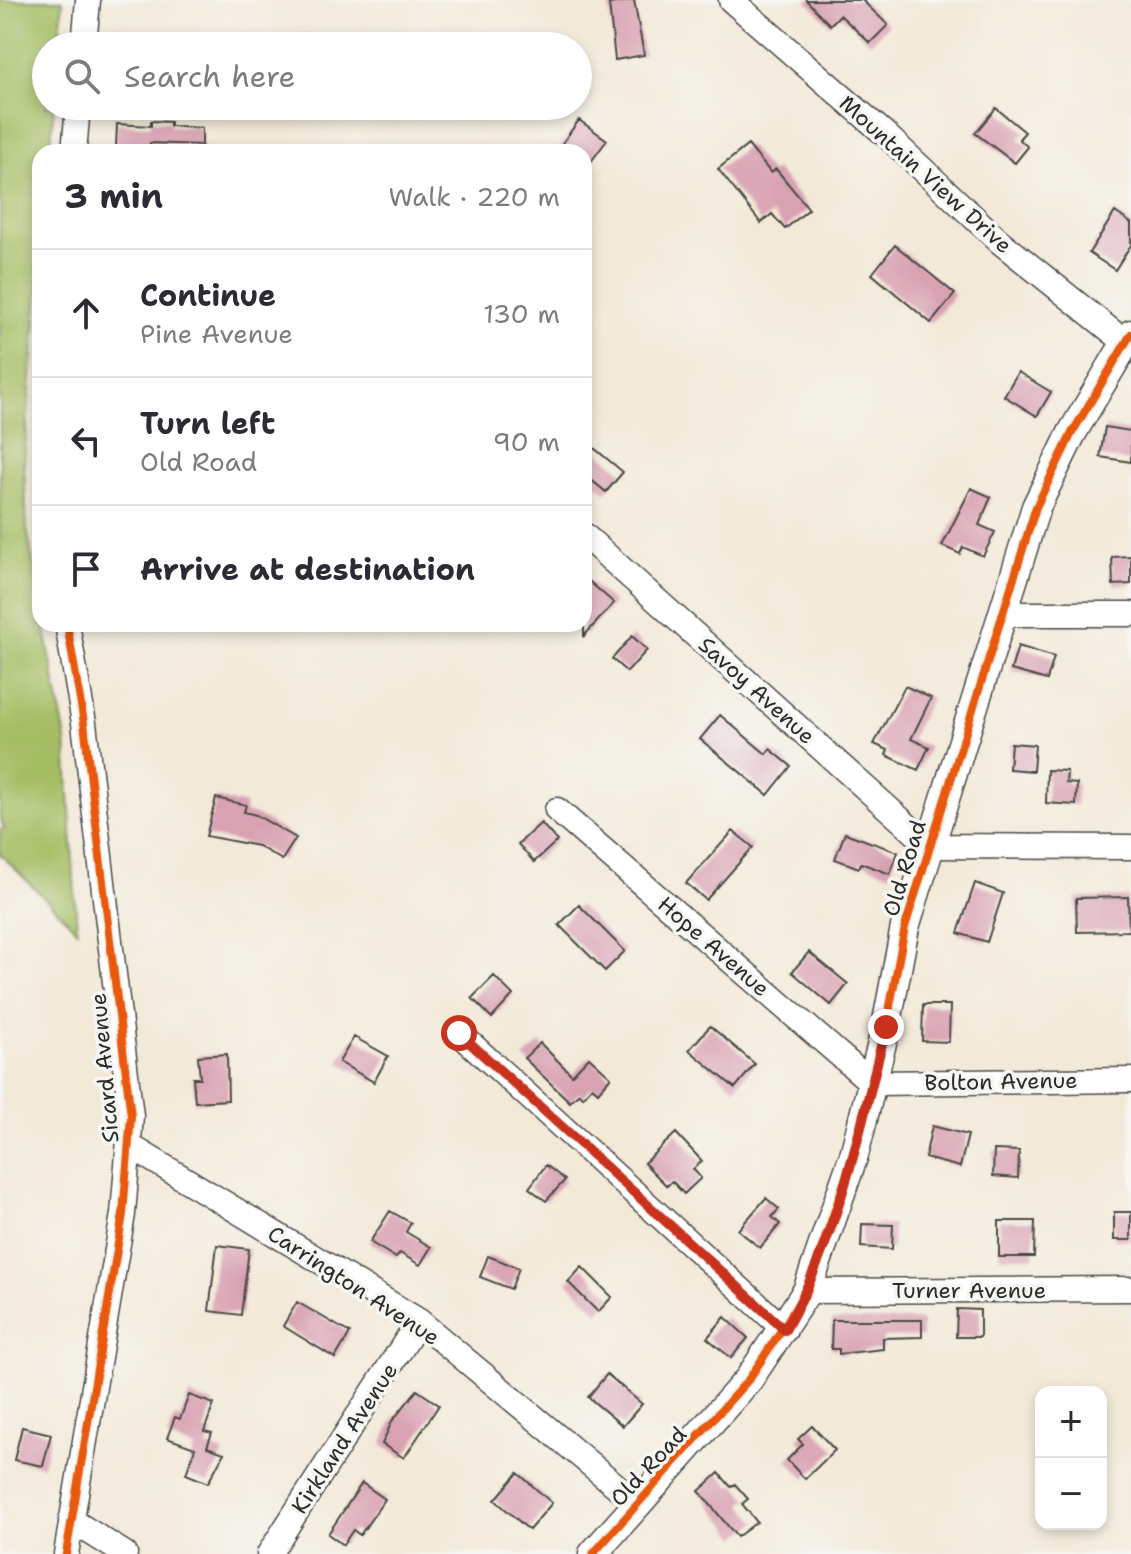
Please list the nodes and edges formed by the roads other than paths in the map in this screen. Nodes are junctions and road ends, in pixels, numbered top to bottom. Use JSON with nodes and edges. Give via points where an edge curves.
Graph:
{"nodes":[{"id":1,"x":88,"y":0,"type":"edge"},
{"id":2,"x":731,"y":0,"type":"edge"},
{"id":3,"x":85,"y":32,"type":"edge"},
{"id":4,"x":77,"y":120,"type":"edge"},
{"id":5,"x":75,"y":144,"type":"edge"},
{"id":6,"x":1128,"y":338,"type":"edge"},
{"id":7,"x":592,"y":542,"type":"edge"},
{"id":8,"x":1002,"y":614,"type":"junction"},
{"id":9,"x":1131,"y":614,"type":"edge"},
{"id":10,"x":68,"y":632,"type":"edge"},
{"id":11,"x":557,"y":810,"type":"dead end"},
{"id":12,"x":930,"y":846,"type":"junction"},
{"id":13,"x":1131,"y":847,"type":"edge"},
{"id":14,"x":459,"y":1033,"type":"dead end"},
{"id":15,"x":1131,"y":1080,"type":"edge"},
{"id":16,"x":872,"y":1083,"type":"junction"},
{"id":17,"x":130,"y":1146,"type":"junction"},
{"id":18,"x":1131,"y":1289,"type":"edge"},
{"id":19,"x":807,"y":1291,"type":"junction"},
{"id":20,"x":419,"y":1321,"type":"junction"},
{"id":21,"x":785,"y":1330,"type":"junction"},
{"id":22,"x":638,"y":1504,"type":"junction"},
{"id":23,"x":71,"y":1520,"type":"junction"},
{"id":24,"x":66,"y":1554,"type":"edge"},
{"id":25,"x":125,"y":1554,"type":"edge"},
{"id":26,"x":269,"y":1554,"type":"edge"},
{"id":27,"x":593,"y":1554,"type":"edge"}],
"edges":[{"from":1,"to":3,"type":"street"},
{"from":2,"to":6,"type":"street","name":"Mountain View Drive","via":[[999,241]]},
{"from":4,"to":5,"type":"street"},
{"from":6,"to":8,"type":"street","name":"Old Road","via":[[1036,507]]},
{"from":7,"to":12,"type":"street","name":"Savoy Avenue"},
{"from":8,"to":9,"type":"street"},
{"from":8,"to":12,"type":"street","name":"Old Road"},
{"from":10,"to":17,"type":"street","name":"Sicard Avenue","via":[[128,1085]]},
{"from":11,"to":16,"type":"street","name":"Hope Avenue"},
{"from":12,"to":13,"type":"street"},
{"from":12,"to":16,"type":"street","name":"Old Road","via":[[905,927]]},
{"from":14,"to":21,"type":"street"},
{"from":15,"to":16,"type":"street","name":"Bolton Avenue"},
{"from":16,"to":19,"type":"street","name":"Old Road","via":[[854,1155]]},
{"from":17,"to":20,"type":"street","name":"Carrington Avenue"},
{"from":17,"to":23,"type":"street","name":"Sicard Avenue"},
{"from":18,"to":19,"type":"street","name":"Turner Avenue"},
{"from":19,"to":21,"type":"street","name":"Old Road"},
{"from":20,"to":22,"type":"street","name":"Carrington Avenue"},
{"from":20,"to":26,"type":"street","name":"Kirkland Avenue"},
{"from":21,"to":22,"type":"street","name":"Old Road","via":[[749,1379]]},
{"from":22,"to":27,"type":"street","name":"Old Road"},
{"from":23,"to":24,"type":"street","name":"Sicard Avenue"},
{"from":23,"to":25,"type":"street"}]}
